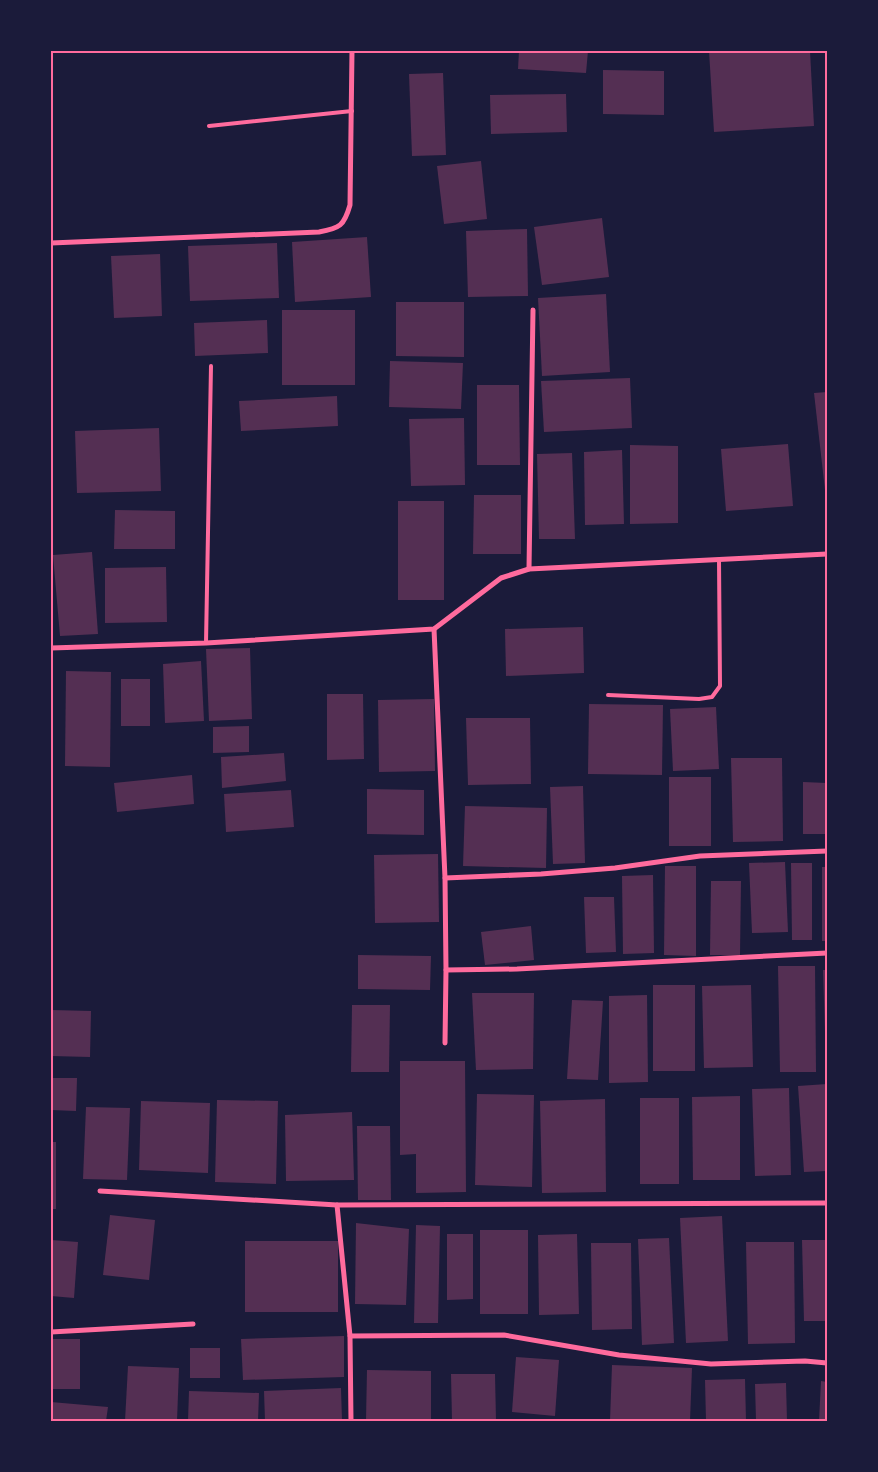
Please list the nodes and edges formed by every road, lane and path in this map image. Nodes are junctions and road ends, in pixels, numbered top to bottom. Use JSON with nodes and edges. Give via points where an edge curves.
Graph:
{"nodes":[{"id":1,"x":352,"y":51,"type":"edge"},
{"id":2,"x":352,"y":111,"type":"junction"},
{"id":3,"x":209,"y":126,"type":"dead end"},
{"id":4,"x":51,"y":244,"type":"edge"},
{"id":5,"x":533,"y":310,"type":"dead end"},
{"id":6,"x":211,"y":366,"type":"dead end"},
{"id":7,"x":827,"y":554,"type":"edge"},
{"id":8,"x":719,"y":560,"type":"junction"},
{"id":9,"x":529,"y":569,"type":"junction"},
{"id":10,"x":434,"y":629,"type":"junction"},
{"id":11,"x":206,"y":642,"type":"junction"},
{"id":12,"x":51,"y":648,"type":"edge"},
{"id":13,"x":608,"y":695,"type":"dead end"},
{"id":14,"x":827,"y":851,"type":"edge"},
{"id":15,"x":445,"y":878,"type":"junction"},
{"id":16,"x":827,"y":953,"type":"edge"},
{"id":17,"x":446,"y":970,"type":"junction"},
{"id":18,"x":445,"y":1043,"type":"dead end"},
{"id":19,"x":100,"y":1191,"type":"dead end"},
{"id":20,"x":827,"y":1203,"type":"edge"},
{"id":21,"x":337,"y":1205,"type":"junction"},
{"id":22,"x":192,"y":1324,"type":"dead end"},
{"id":23,"x":51,"y":1332,"type":"edge"},
{"id":24,"x":350,"y":1336,"type":"junction"},
{"id":25,"x":827,"y":1363,"type":"edge"},
{"id":26,"x":351,"y":1421,"type":"edge"}],
"edges":[{"from":1,"to":2,"type":"street"},
{"from":2,"to":3,"type":"lane"},
{"from":2,"to":4,"type":"street","via":[[350,205],[346,221],[335,229]]},
{"from":5,"to":9,"type":"street"},
{"from":6,"to":11,"type":"lane"},
{"from":7,"to":8,"type":"street"},
{"from":8,"to":9,"type":"street"},
{"from":8,"to":13,"type":"lane","via":[[720,686],[712,697]]},
{"from":9,"to":10,"type":"street","via":[[501,578]]},
{"from":10,"to":11,"type":"street"},
{"from":10,"to":15,"type":"street"},
{"from":11,"to":12,"type":"street"},
{"from":14,"to":15,"type":"street","via":[[700,856],[615,868]]},
{"from":15,"to":17,"type":"street"},
{"from":16,"to":17,"type":"street"},
{"from":17,"to":18,"type":"street"},
{"from":19,"to":21,"type":"street"},
{"from":20,"to":21,"type":"street"},
{"from":21,"to":24,"type":"street"},
{"from":22,"to":23,"type":"street"},
{"from":24,"to":25,"type":"street","via":[[504,1335],[618,1355],[711,1364]]},
{"from":24,"to":26,"type":"street"}]}
